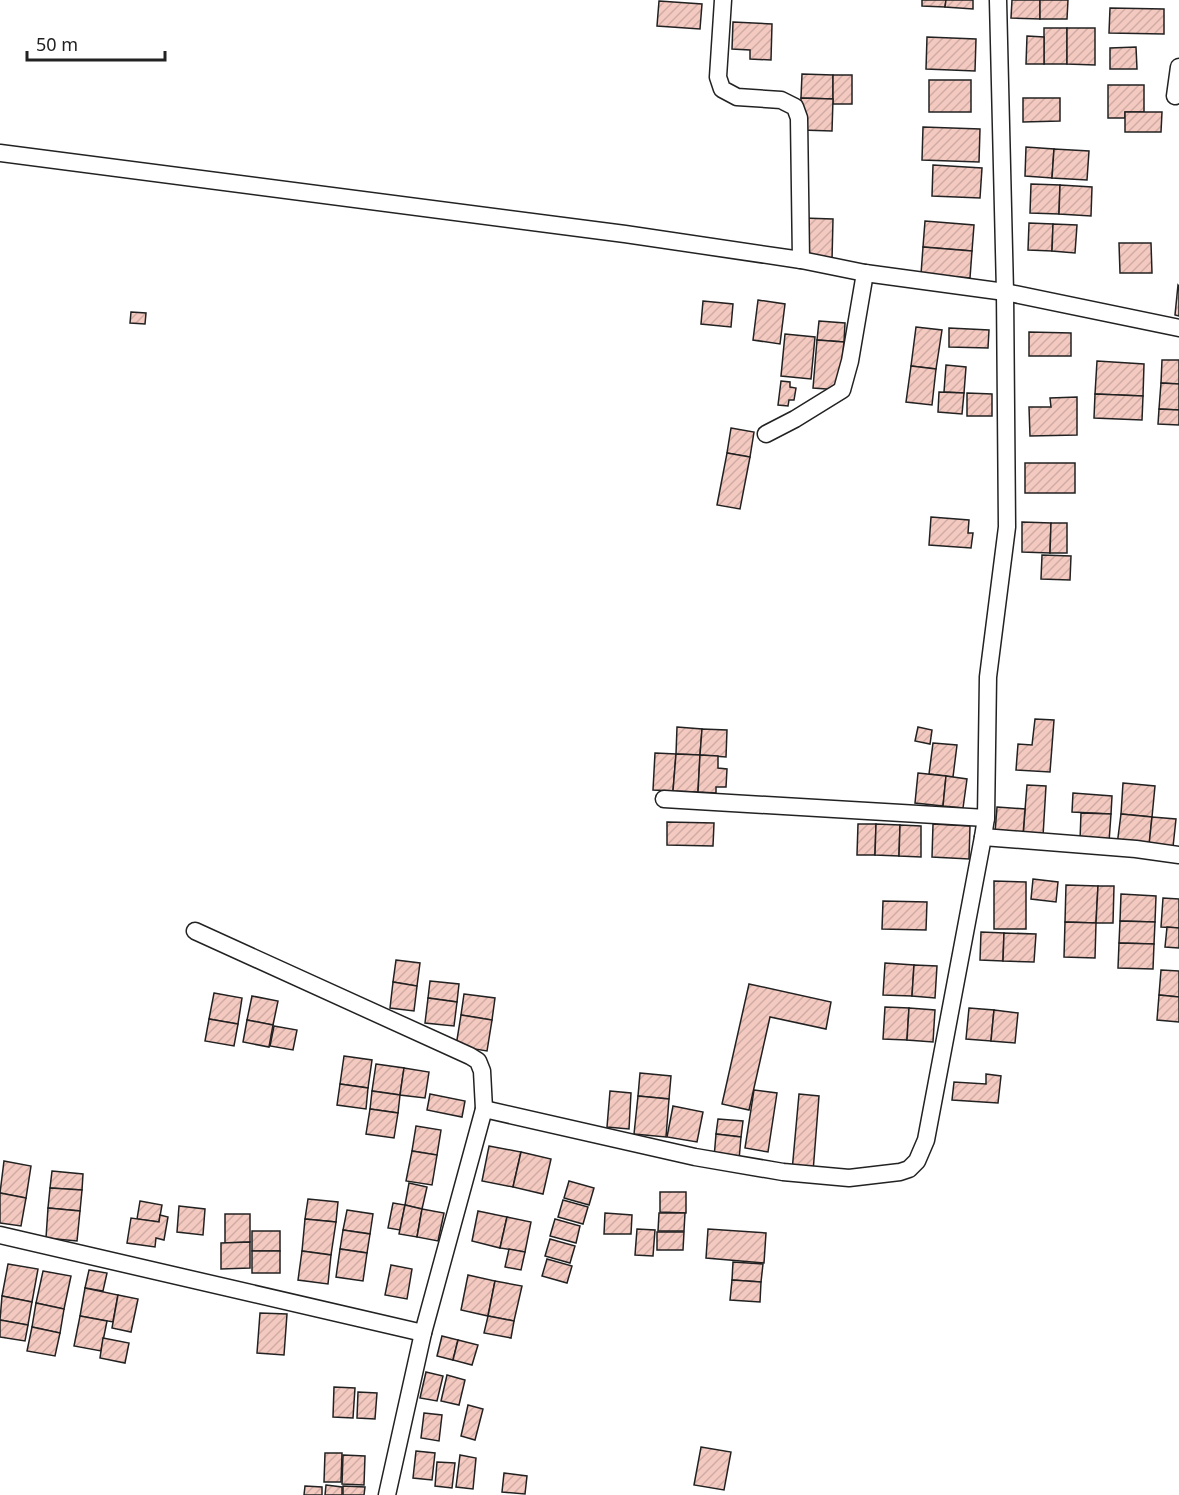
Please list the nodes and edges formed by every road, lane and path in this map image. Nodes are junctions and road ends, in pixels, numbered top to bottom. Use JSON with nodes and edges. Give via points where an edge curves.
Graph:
{"nodes":[{"id":1,"x":723,"y":0,"type":"edge"},
{"id":2,"x":998,"y":0,"type":"edge"},
{"id":3,"x":1179,"y":67,"type":"edge"},
{"id":4,"x":1175,"y":96,"type":"dead end"},
{"id":5,"x":0,"y":153,"type":"edge"},
{"id":6,"x":801,"y":260,"type":"junction"},
{"id":7,"x":865,"y":273,"type":"junction"},
{"id":8,"x":1005,"y":292,"type":"junction"},
{"id":9,"x":1179,"y":328,"type":"edge"},
{"id":10,"x":766,"y":434,"type":"dead end"},
{"id":11,"x":664,"y":799,"type":"dead end"},
{"id":12,"x":986,"y":818,"type":"junction"},
{"id":13,"x":984,"y":837,"type":"junction"},
{"id":14,"x":1179,"y":855,"type":"edge"},
{"id":15,"x":195,"y":931,"type":"dead end"},
{"id":16,"x":484,"y":1109,"type":"junction"},
{"id":17,"x":0,"y":1235,"type":"edge"},
{"id":18,"x":423,"y":1333,"type":"junction"},
{"id":19,"x":387,"y":1495,"type":"edge"}],
"edges":[{"from":1,"to":6,"type":"street","via":[[718,77],[722,89],[737,96],[781,100],[795,107],[799,118]]},
{"from":2,"to":8,"type":"street"},
{"from":3,"to":4,"type":"street"},
{"from":5,"to":6,"type":"street"},
{"from":6,"to":7,"type":"street"},
{"from":7,"to":8,"type":"street"},
{"from":7,"to":10,"type":"street","via":[[842,390]]},
{"from":8,"to":9,"type":"street"},
{"from":8,"to":12,"type":"street","via":[[1007,526],[988,677]]},
{"from":11,"to":12,"type":"street"},
{"from":12,"to":13,"type":"street"},
{"from":13,"to":14,"type":"street"},
{"from":13,"to":16,"type":"street","via":[[926,1140],[909,1169],[849,1178],[783,1172],[695,1157]]},
{"from":15,"to":16,"type":"street","via":[[470,1056],[483,1071]]},
{"from":16,"to":18,"type":"street"},
{"from":17,"to":18,"type":"street"},
{"from":18,"to":19,"type":"street"}]}
